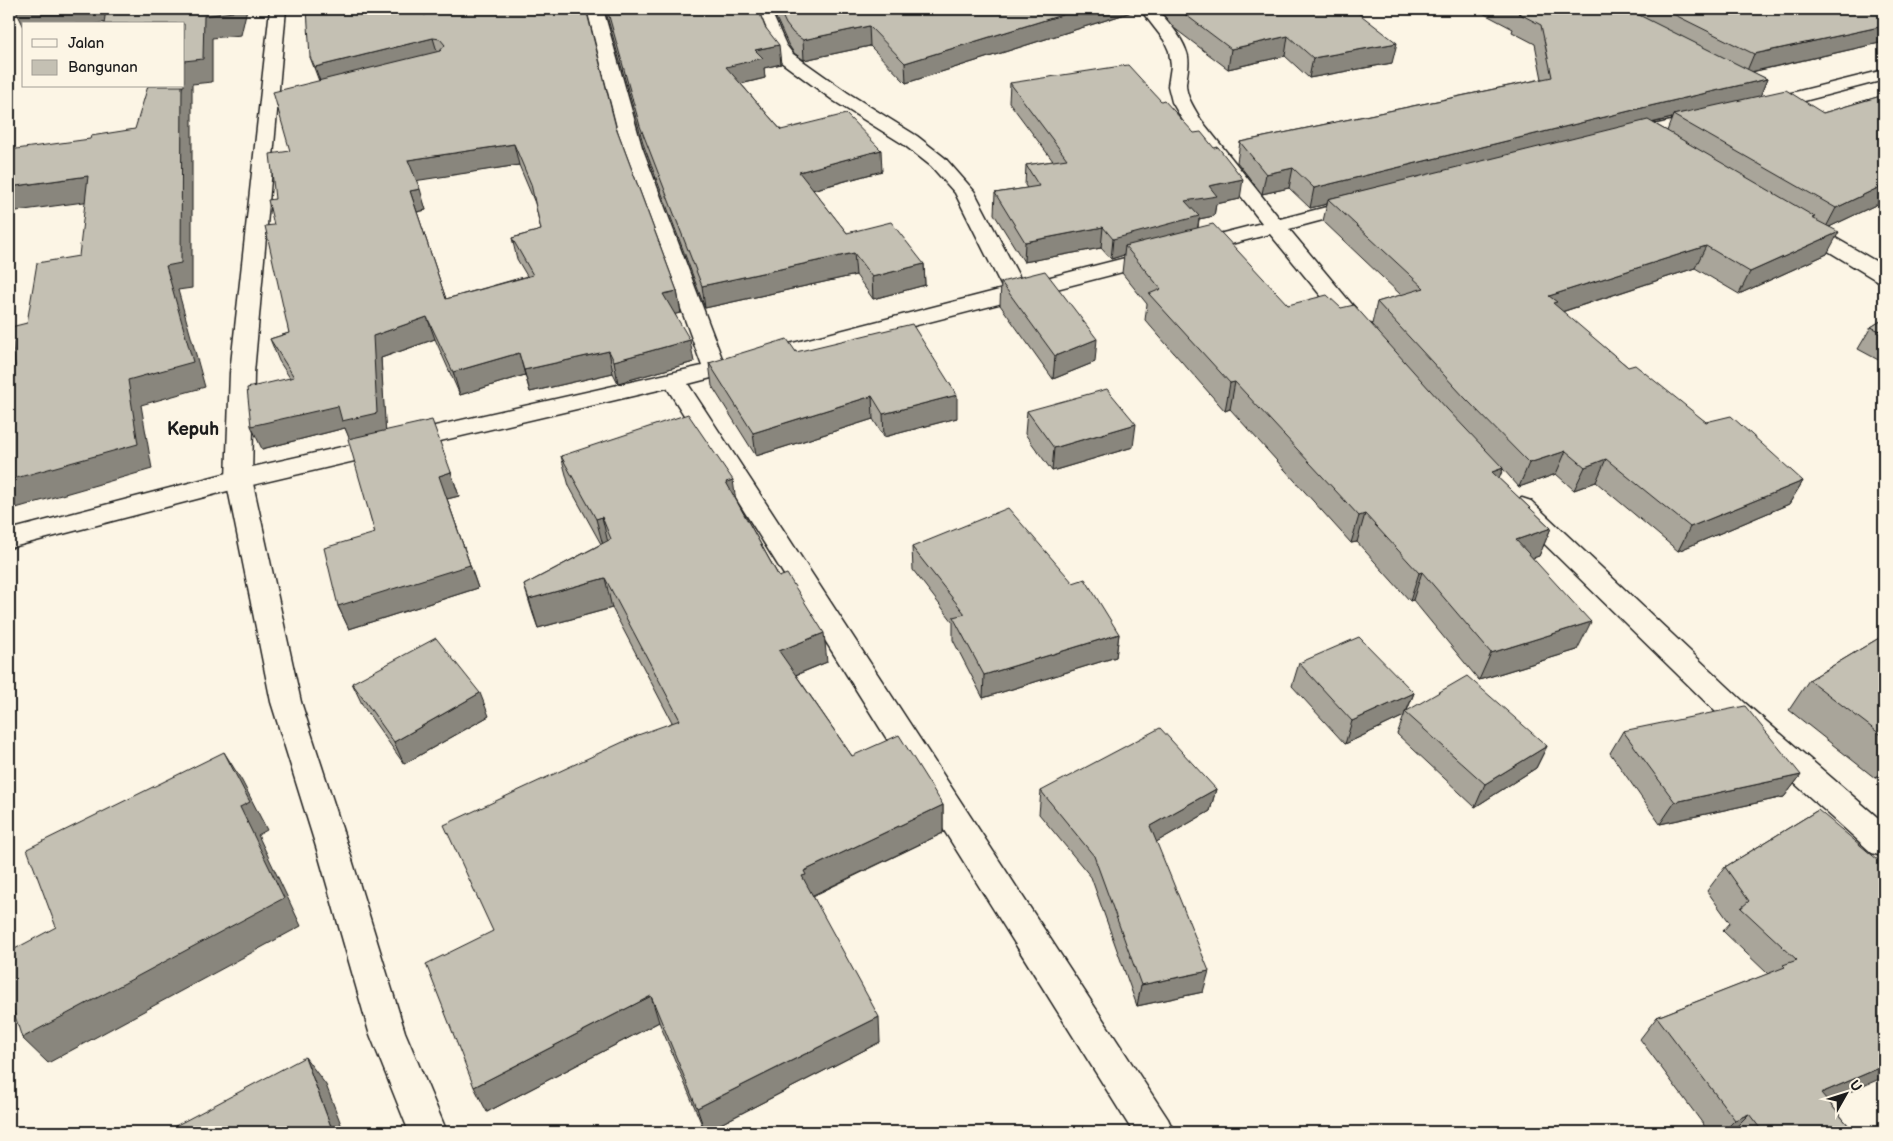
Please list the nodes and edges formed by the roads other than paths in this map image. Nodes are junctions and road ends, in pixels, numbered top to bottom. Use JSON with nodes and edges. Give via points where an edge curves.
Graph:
{"nodes":[{"id":1,"x":278,"y":9,"type":"edge"},
{"id":2,"x":596,"y":9,"type":"edge"},
{"id":3,"x":762,"y":9,"type":"edge"},
{"id":4,"x":1148,"y":9,"type":"edge"},
{"id":5,"x":1878,"y":81,"type":"edge"},
{"id":6,"x":1758,"y":88,"type":"edge"},
{"id":7,"x":1784,"y":101,"type":"junction"},
{"id":8,"x":1643,"y":133,"type":"junction"},
{"id":9,"x":1606,"y":142,"type":"edge"},
{"id":10,"x":1668,"y":148,"type":"edge"},
{"id":11,"x":1380,"y":199,"type":"edge"},
{"id":12,"x":1779,"y":214,"type":"edge"},
{"id":13,"x":1274,"y":225,"type":"junction"},
{"id":14,"x":1884,"y":275,"type":"edge"},
{"id":15,"x":1015,"y":291,"type":"junction"},
{"id":16,"x":1381,"y":353,"type":"edge"},
{"id":17,"x":715,"y":370,"type":"junction"},
{"id":18,"x":673,"y":379,"type":"junction"},
{"id":19,"x":239,"y":479,"type":"junction"},
{"id":20,"x":1507,"y":492,"type":"edge"},
{"id":21,"x":9,"y":539,"type":"edge"},
{"id":22,"x":1884,"y":843,"type":"edge"},
{"id":23,"x":428,"y":1132,"type":"edge"},
{"id":24,"x":1155,"y":1132,"type":"edge"}],
"edges":[{"from":1,"to":19,"type":"street","via":[[277,106],[242,373]]},
{"from":2,"to":17,"type":"street","via":[[632,147]]},
{"from":3,"to":15,"type":"street","via":[[778,46],[787,58],[938,162],[964,191]]},
{"from":4,"to":13,"type":"street","via":[[1178,51],[1180,66],[1176,86],[1193,122]]},
{"from":5,"to":7,"type":"street"},
{"from":6,"to":7,"type":"street"},
{"from":7,"to":8,"type":"street"},
{"from":8,"to":9,"type":"street"},
{"from":8,"to":10,"type":"street"},
{"from":11,"to":13,"type":"street"},
{"from":12,"to":14,"type":"street"},
{"from":13,"to":15,"type":"street"},
{"from":13,"to":16,"type":"street"},
{"from":15,"to":17,"type":"street"},
{"from":17,"to":18,"type":"street"},
{"from":18,"to":19,"type":"street"},
{"from":18,"to":24,"type":"street"},
{"from":19,"to":21,"type":"street"},
{"from":19,"to":23,"type":"street","via":[[286,702],[387,1032]]},
{"from":20,"to":22,"type":"street","via":[[1734,711]]}]}
